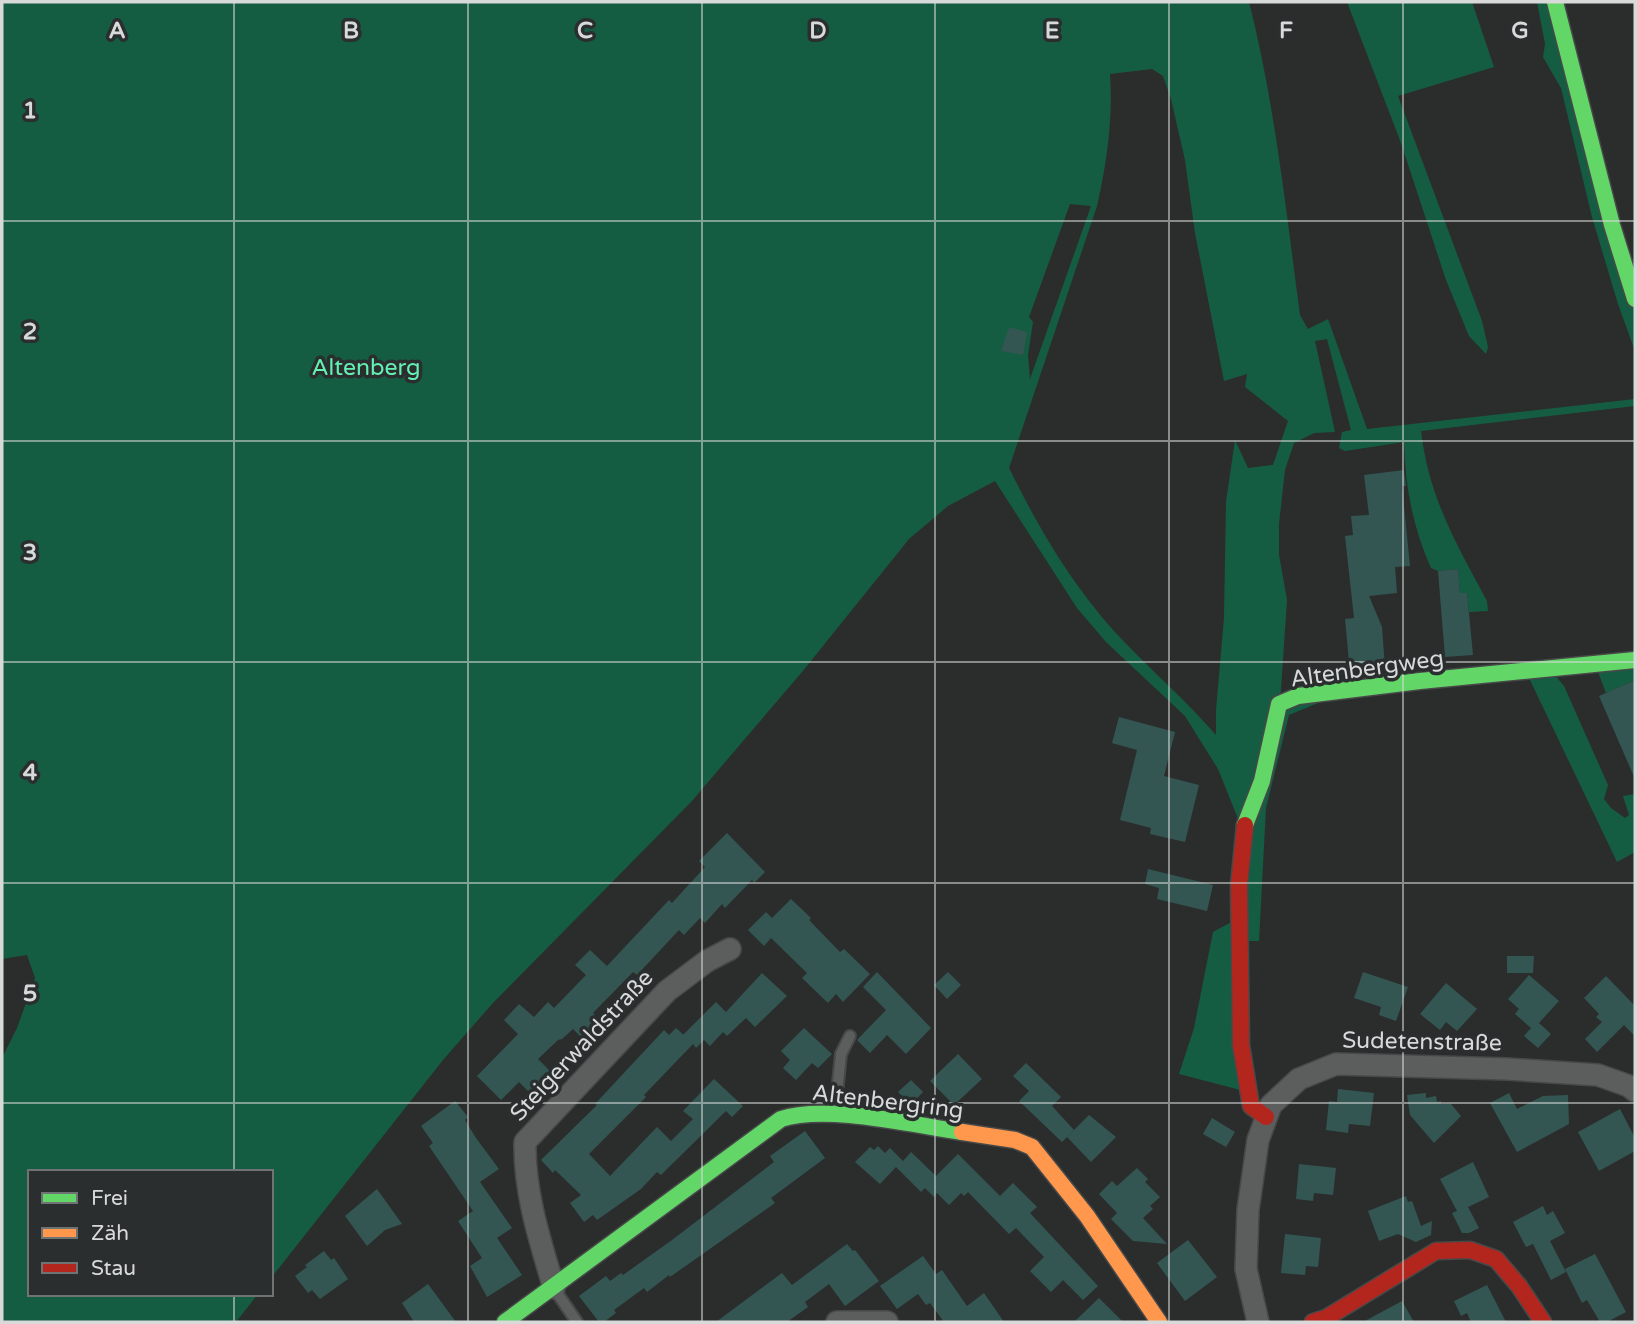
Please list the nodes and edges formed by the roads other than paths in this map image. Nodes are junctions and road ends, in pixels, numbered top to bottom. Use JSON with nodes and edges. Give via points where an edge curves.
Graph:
{"nodes":[{"id":1,"x":1555,"y":2,"type":"edge"},
{"id":2,"x":1635,"y":299,"type":"edge"},
{"id":3,"x":1635,"y":660,"type":"edge"},
{"id":4,"x":730,"y":949,"type":"dead end"},
{"id":5,"x":850,"y":1036,"type":"dead end"},
{"id":6,"x":1635,"y":1091,"type":"edge"},
{"id":7,"x":835,"y":1114,"type":"junction"},
{"id":8,"x":1266,"y":1117,"type":"junction"},
{"id":9,"x":554,"y":1288,"type":"junction"},
{"id":10,"x":1322,"y":1321,"type":"edge"},
{"id":11,"x":505,"y":1322,"type":"edge"},
{"id":12,"x":577,"y":1322,"type":"edge"},
{"id":13,"x":837,"y":1322,"type":"edge"},
{"id":14,"x":887,"y":1322,"type":"edge"},
{"id":15,"x":1159,"y":1322,"type":"edge"},
{"id":16,"x":1258,"y":1322,"type":"edge"},
{"id":17,"x":1543,"y":1322,"type":"edge"}],
"edges":[{"from":1,"to":2,"type":"street","via":[[1595,166]]},
{"from":3,"to":8,"type":"street","name":"Altenbergweg","via":[[1312,694],[1279,704],[1262,781],[1243,831],[1239,885],[1241,1045],[1251,1106]]},
{"from":4,"to":9,"type":"street","name":"Steigerwaldstraße","via":[[667,991],[525,1142],[536,1228]]},
{"from":5,"to":7,"type":"lane","via":[[841,1055]]},
{"from":6,"to":8,"type":"street","name":"Sudetenstraße","via":[[1598,1075],[1336,1063],[1299,1079],[1271,1105]]},
{"from":7,"to":9,"type":"street","name":"Altenbergring","via":[[799,1113],[781,1119]]},
{"from":7,"to":15,"type":"street","name":"Altenbergring","via":[[1014,1140],[1032,1147],[1087,1216]]},
{"from":8,"to":16,"type":"street","name":"Sudetenstraße","via":[[1248,1210],[1247,1269]]},
{"from":9,"to":11,"type":"street","name":"Altenbergring"},
{"from":9,"to":12,"type":"lane"},
{"from":10,"to":17,"type":"street","via":[[1437,1251],[1470,1250],[1496,1259]]},
{"from":13,"to":14,"type":"street"}]}
